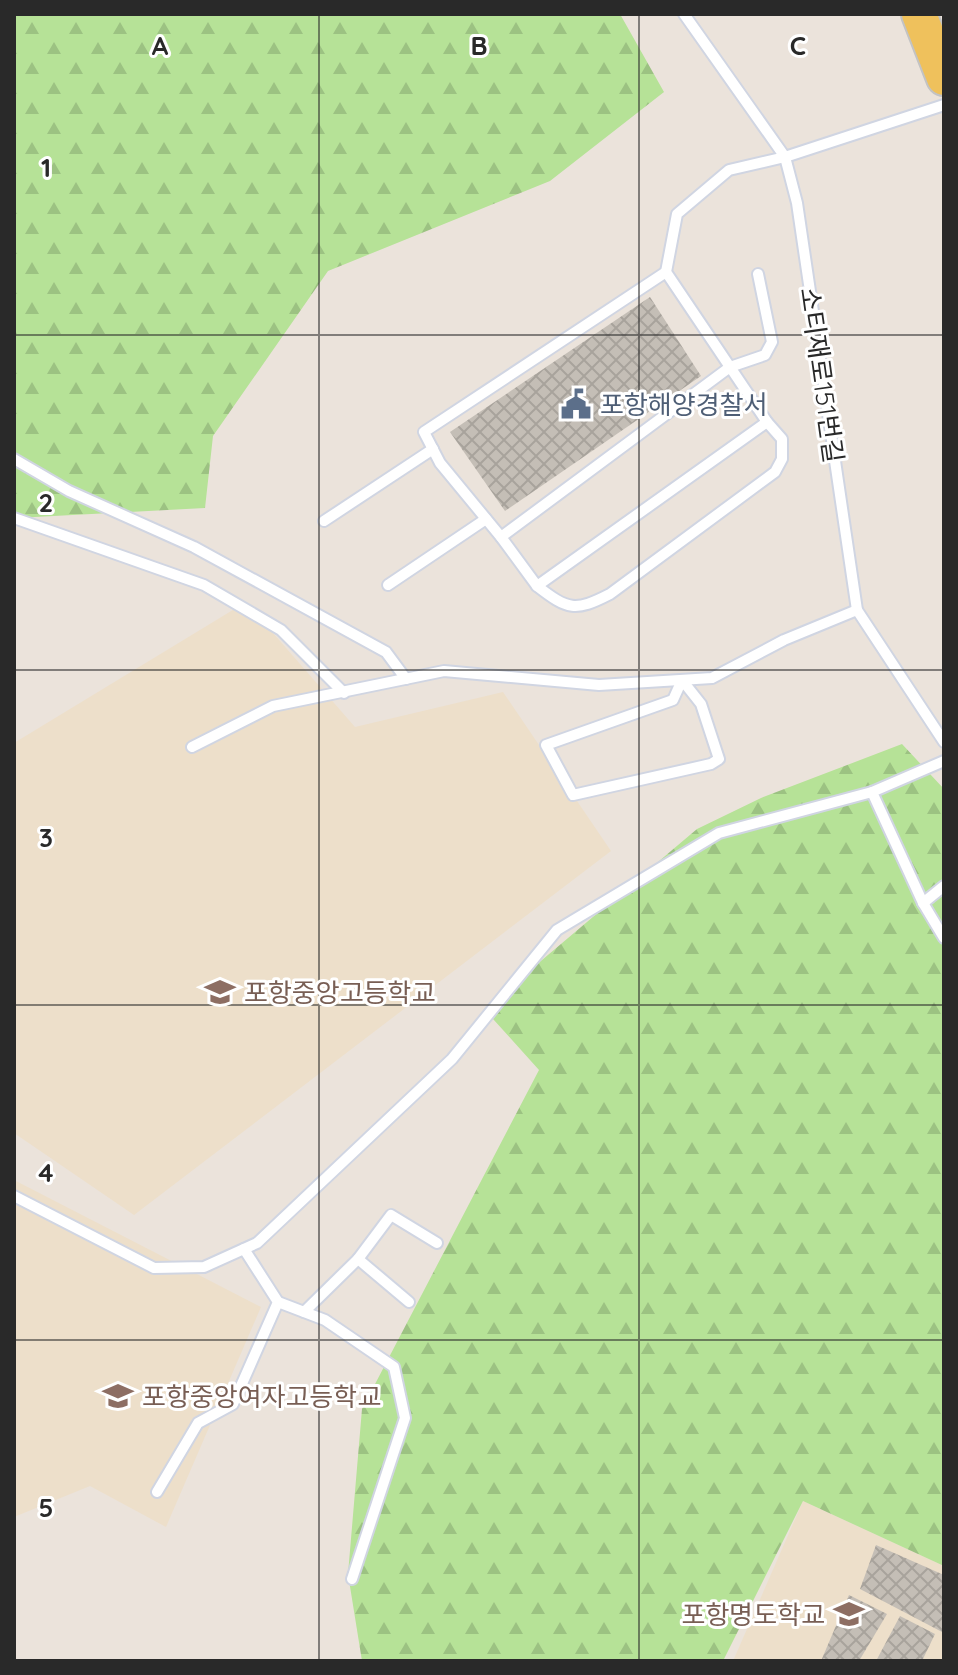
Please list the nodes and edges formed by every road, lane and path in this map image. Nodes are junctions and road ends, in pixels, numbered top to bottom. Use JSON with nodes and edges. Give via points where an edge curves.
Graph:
{"nodes":[{"id":1,"x":684,"y":14,"type":"edge"},
{"id":2,"x":919,"y":14,"type":"edge"},
{"id":3,"x":944,"y":78,"type":"edge"},
{"id":4,"x":944,"y":105,"type":"edge"},
{"id":5,"x":785,"y":157,"type":"junction"},
{"id":6,"x":666,"y":272,"type":"junction"},
{"id":7,"x":758,"y":274,"type":"dead end"},
{"id":8,"x":730,"y":367,"type":"junction"},
{"id":9,"x":767,"y":422,"type":"junction"},
{"id":10,"x":433,"y":449,"type":"junction"},
{"id":11,"x":14,"y":459,"type":"edge"},
{"id":12,"x":14,"y":518,"type":"edge"},
{"id":13,"x":486,"y":519,"type":"junction"},
{"id":14,"x":324,"y":521,"type":"dead end"},
{"id":15,"x":501,"y":537,"type":"junction"},
{"id":16,"x":388,"y":585,"type":"dead end"},
{"id":17,"x":537,"y":586,"type":"junction"},
{"id":18,"x":857,"y":610,"type":"junction"},
{"id":19,"x":406,"y":679,"type":"junction"},
{"id":20,"x":682,"y":680,"type":"junction"},
{"id":21,"x":344,"y":693,"type":"junction"},
{"id":22,"x":944,"y":742,"type":"edge"},
{"id":23,"x":192,"y":747,"type":"dead end"},
{"id":24,"x":944,"y":761,"type":"edge"},
{"id":25,"x":872,"y":792,"type":"junction"},
{"id":26,"x":944,"y":886,"type":"edge"},
{"id":27,"x":923,"y":903,"type":"junction"},
{"id":28,"x":944,"y":938,"type":"edge"},
{"id":29,"x":14,"y":1196,"type":"edge"},
{"id":30,"x":437,"y":1243,"type":"dead end"},
{"id":31,"x":244,"y":1249,"type":"junction"},
{"id":32,"x":358,"y":1259,"type":"junction"},
{"id":33,"x":278,"y":1302,"type":"junction"},
{"id":34,"x":409,"y":1302,"type":"dead end"},
{"id":35,"x":304,"y":1312,"type":"junction"},
{"id":36,"x":157,"y":1492,"type":"dead end"},
{"id":37,"x":352,"y":1579,"type":"dead end"}],
"edges":[{"from":1,"to":5,"type":"lane","name":"소티재로151번길"},
{"from":2,"to":3,"type":"main road"},
{"from":4,"to":5,"type":"lane"},
{"from":5,"to":6,"type":"lane","via":[[729,170],[677,214]]},
{"from":5,"to":18,"type":"lane","name":"소티재로151번길","via":[[797,203]]},
{"from":6,"to":8,"type":"lane"},
{"from":6,"to":10,"type":"lane","via":[[424,432]]},
{"from":7,"to":8,"type":"lane","via":[[772,342],[765,355]]},
{"from":8,"to":9,"type":"lane"},
{"from":8,"to":15,"type":"lane"},
{"from":9,"to":17,"type":"lane"},
{"from":9,"to":17,"type":"lane","via":[[782,439],[782,459],[775,472],[610,594],[584,608],[560,604]]},
{"from":10,"to":13,"type":"lane"},
{"from":10,"to":14,"type":"lane"},
{"from":11,"to":19,"type":"lane","via":[[69,491],[194,547],[386,652]]},
{"from":12,"to":21,"type":"lane","via":[[204,585],[281,630]]},
{"from":13,"to":15,"type":"lane"},
{"from":13,"to":16,"type":"lane"},
{"from":15,"to":17,"type":"lane"},
{"from":18,"to":20,"type":"lane","via":[[712,678]]},
{"from":18,"to":22,"type":"lane","name":"소티재로151번길"},
{"from":19,"to":20,"type":"lane","via":[[444,671],[599,685]]},
{"from":19,"to":21,"type":"lane"},
{"from":20,"to":20,"type":"lane","via":[[673,700],[546,745],[573,795],[719,759],[701,704]]},
{"from":21,"to":23,"type":"lane","via":[[273,706]]},
{"from":24,"to":25,"type":"lane"},
{"from":25,"to":27,"type":"lane"},
{"from":25,"to":31,"type":"lane","via":[[719,833],[557,930],[452,1059],[257,1243]]},
{"from":26,"to":27,"type":"lane"},
{"from":27,"to":28,"type":"lane"},
{"from":29,"to":31,"type":"lane","via":[[154,1268],[204,1267]]},
{"from":30,"to":32,"type":"lane","via":[[391,1215]]},
{"from":31,"to":33,"type":"lane"},
{"from":32,"to":34,"type":"lane"},
{"from":32,"to":35,"type":"lane"},
{"from":33,"to":35,"type":"lane"},
{"from":33,"to":36,"type":"lane","via":[[233,1404],[198,1423]]},
{"from":35,"to":37,"type":"lane","via":[[325,1320],[394,1367],[405,1418]]}]}
